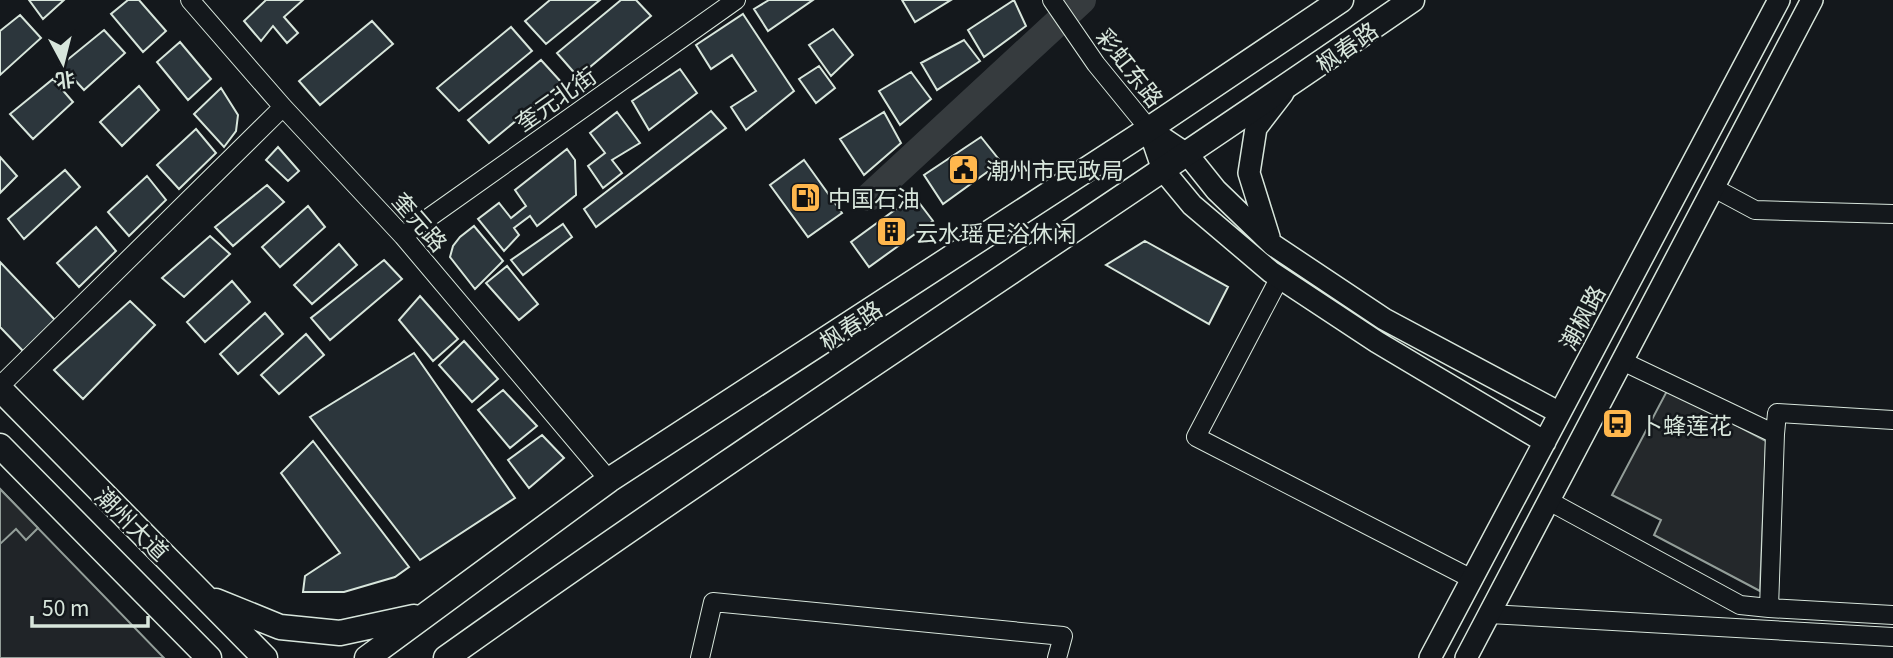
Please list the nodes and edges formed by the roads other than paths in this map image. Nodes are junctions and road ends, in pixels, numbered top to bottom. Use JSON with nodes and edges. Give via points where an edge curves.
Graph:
{"nodes":[{"id":1,"x":190,"y":0,"type":"edge"},
{"id":2,"x":736,"y":0,"type":"edge"},
{"id":3,"x":1052,"y":0,"type":"edge"},
{"id":4,"x":1341,"y":0,"type":"edge"},
{"id":5,"x":1412,"y":0,"type":"edge"},
{"id":6,"x":1779,"y":0,"type":"edge"},
{"id":7,"x":1812,"y":0,"type":"edge"},
{"id":8,"x":1288,"y":86,"type":"junction"},
{"id":9,"x":283,"y":107,"type":"junction"},
{"id":10,"x":1149,"y":130,"type":"junction"},
{"id":11,"x":1188,"y":155,"type":"junction"},
{"id":12,"x":1163,"y":170,"type":"junction"},
{"id":13,"x":1714,"y":188,"type":"junction"},
{"id":14,"x":1893,"y":214,"type":"edge"},
{"id":15,"x":403,"y":236,"type":"junction"},
{"id":16,"x":1273,"y":245,"type":"junction"},
{"id":17,"x":1280,"y":277,"type":"junction"},
{"id":18,"x":1622,"y":361,"type":"junction"},
{"id":19,"x":0,"y":387,"type":"edge"},
{"id":20,"x":1560,"y":413,"type":"junction"},
{"id":21,"x":1893,"y":420,"type":"edge"},
{"id":22,"x":1775,"y":434,"type":"junction"},
{"id":23,"x":1545,"y":442,"type":"junction"},
{"id":24,"x":0,"y":446,"type":"edge"},
{"id":25,"x":609,"y":480,"type":"junction"},
{"id":26,"x":1549,"y":501,"type":"junction"},
{"id":27,"x":1472,"y":579,"type":"junction"},
{"id":28,"x":207,"y":597,"type":"junction"},
{"id":29,"x":1769,"y":608,"type":"junction"},
{"id":30,"x":1489,"y":614,"type":"junction"},
{"id":31,"x":1893,"y":615,"type":"edge"},
{"id":32,"x":422,"y":616,"type":"junction"},
{"id":33,"x":186,"y":632,"type":"junction"},
{"id":34,"x":1893,"y":637,"type":"edge"},
{"id":35,"x":193,"y":658,"type":"edge"},
{"id":36,"x":209,"y":658,"type":"edge"},
{"id":37,"x":265,"y":658,"type":"edge"},
{"id":38,"x":367,"y":658,"type":"edge"},
{"id":39,"x":447,"y":658,"type":"edge"},
{"id":40,"x":700,"y":658,"type":"edge"},
{"id":41,"x":1057,"y":658,"type":"edge"},
{"id":42,"x":1430,"y":658,"type":"edge"},
{"id":43,"x":1466,"y":658,"type":"edge"}],
"edges":[{"from":1,"to":9,"type":"street","name":"奎元路"},
{"from":2,"to":15,"type":"street","name":"奎元北街"},
{"from":3,"to":10,"type":"street","name":"彩虹东路"},
{"from":4,"to":10,"type":"highway","name":"枫春路"},
{"from":5,"to":8,"type":"highway","name":"枫春路"},
{"from":6,"to":20,"type":"main road","name":"潮枫路"},
{"from":7,"to":13,"type":"main road"},
{"from":8,"to":11,"type":"highway","name":"枫春路"},
{"from":8,"to":16,"type":"main road","via":[[1256,128],[1249,173]]},
{"from":9,"to":15,"type":"street","name":"奎元路"},
{"from":9,"to":19,"type":"street"},
{"from":10,"to":11,"type":"main road"},
{"from":10,"to":12,"type":"main road"},
{"from":10,"to":25,"type":"highway","name":"枫春路"},
{"from":11,"to":12,"type":"highway","name":"枫春路"},
{"from":11,"to":16,"type":"main road","via":[[1216,190]]},
{"from":12,"to":17,"type":"main road","via":[[1192,205]]},
{"from":12,"to":39,"type":"highway","name":"枫春路","via":[[656,509]]},
{"from":13,"to":14,"type":"street","via":[[1755,210]]},
{"from":13,"to":18,"type":"main road"},
{"from":15,"to":25,"type":"street","name":"奎元路"},
{"from":16,"to":20,"type":"main road","via":[[1384,319]]},
{"from":17,"to":23,"type":"main road","via":[[1377,342]]},
{"from":17,"to":27,"type":"street","via":[[1196,437]]},
{"from":18,"to":22,"type":"street"},
{"from":18,"to":26,"type":"main road"},
{"from":19,"to":28,"type":"highway","name":"潮州大道"},
{"from":20,"to":23,"type":"main road","name":"潮枫路"},
{"from":21,"to":22,"type":"street","via":[[1777,413]]},
{"from":22,"to":29,"type":"street"},
{"from":23,"to":27,"type":"main road","name":"潮枫路"},
{"from":24,"to":33,"type":"highway","name":"潮州大道"},
{"from":25,"to":32,"type":"highway","name":"枫春路"},
{"from":26,"to":29,"type":"street","via":[[1740,605]]},
{"from":26,"to":30,"type":"main road"},
{"from":27,"to":42,"type":"main road","name":"潮枫路"},
{"from":28,"to":32,"type":"highway","via":[[280,627],[340,633]]},
{"from":28,"to":37,"type":"highway","name":"潮州大道"},
{"from":29,"to":31,"type":"street"},
{"from":30,"to":34,"type":"street"},
{"from":30,"to":43,"type":"main road"},
{"from":32,"to":38,"type":"highway","name":"枫春路"},
{"from":33,"to":35,"type":"highway"},
{"from":33,"to":36,"type":"highway","name":"潮州大道"},
{"from":40,"to":41,"type":"street","via":[[713,602],[1063,636]]}]}
